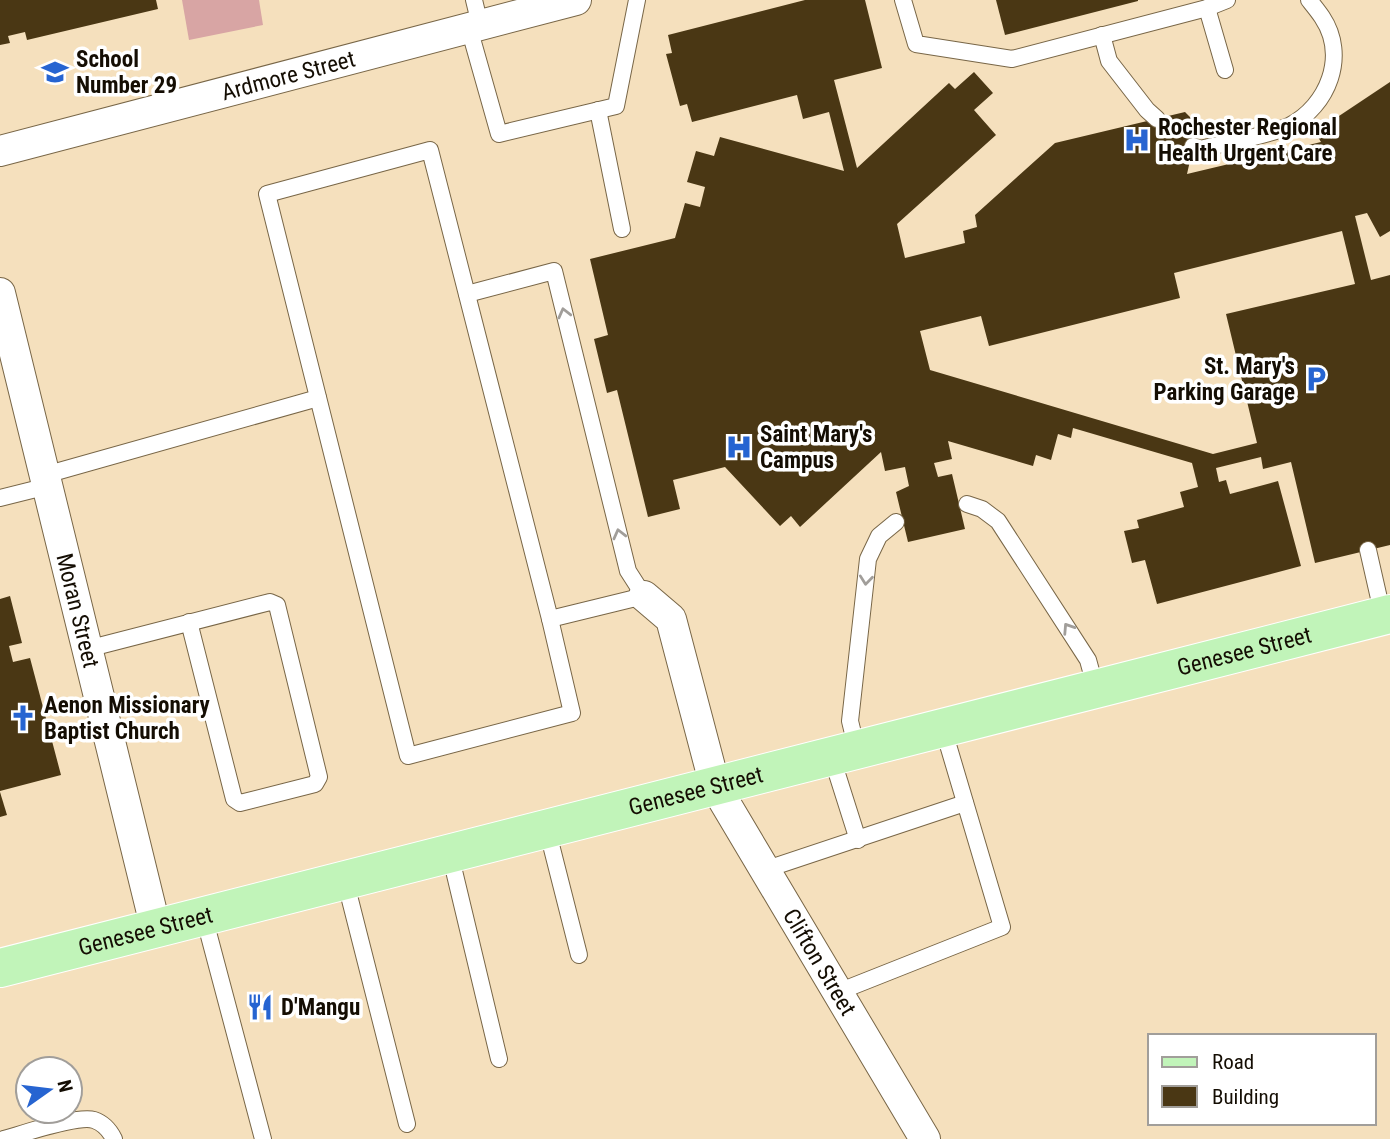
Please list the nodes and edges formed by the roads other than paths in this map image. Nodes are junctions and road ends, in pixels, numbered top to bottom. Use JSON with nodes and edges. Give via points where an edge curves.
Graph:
{"nodes":[{"id":1,"x":576,"y":0,"type":"edge"},
{"id":2,"x":637,"y":0,"type":"edge"},
{"id":3,"x":903,"y":0,"type":"edge"},
{"id":4,"x":1227,"y":0,"type":"edge"},
{"id":5,"x":1308,"y":0,"type":"edge"},
{"id":6,"x":1207,"y":8,"type":"junction"},
{"id":7,"x":475,"y":18,"type":"edge"},
{"id":8,"x":1102,"y":35,"type":"junction"},
{"id":9,"x":1225,"y":70,"type":"dead end"},
{"id":10,"x":598,"y":110,"type":"junction"},
{"id":11,"x":1157,"y":118,"type":"dead end"},
{"id":12,"x":1193,"y":146,"type":"dead end"},
{"id":13,"x":0,"y":151,"type":"edge"},
{"id":14,"x":622,"y":229,"type":"dead end"},
{"id":15,"x":0,"y":293,"type":"edge"},
{"id":16,"x":467,"y":294,"type":"junction"},
{"id":17,"x":11,"y":380,"type":"edge"},
{"id":18,"x":318,"y":398,"type":"junction"},
{"id":19,"x":47,"y":480,"type":"junction"},
{"id":20,"x":0,"y":498,"type":"edge"},
{"id":21,"x":967,"y":504,"type":"dead end"},
{"id":22,"x":896,"y":522,"type":"dead end"},
{"id":23,"x":1368,"y":550,"type":"dead end"},
{"id":24,"x":644,"y":596,"type":"junction"},
{"id":25,"x":1387,"y":615,"type":"edge"},
{"id":26,"x":550,"y":619,"type":"junction"},
{"id":27,"x":190,"y":622,"type":"junction"},
{"id":28,"x":88,"y":649,"type":"junction"},
{"id":29,"x":1096,"y":689,"type":"junction"},
{"id":30,"x":943,"y":728,"type":"junction"},
{"id":31,"x":845,"y":754,"type":"junction"},
{"id":32,"x":715,"y":786,"type":"junction"},
{"id":33,"x":965,"y":803,"type":"junction"},
{"id":34,"x":547,"y":829,"type":"junction"},
{"id":35,"x":858,"y":840,"type":"junction"},
{"id":36,"x":450,"y":854,"type":"junction"},
{"id":37,"x":764,"y":870,"type":"junction"},
{"id":38,"x":345,"y":880,"type":"junction"},
{"id":39,"x":204,"y":917,"type":"junction"},
{"id":40,"x":156,"y":929,"type":"junction"},
{"id":41,"x":579,"y":955,"type":"dead end"},
{"id":42,"x":0,"y":968,"type":"edge"},
{"id":43,"x":838,"y":992,"type":"junction"},
{"id":44,"x":499,"y":1059,"type":"dead end"},
{"id":45,"x":407,"y":1124,"type":"dead end"},
{"id":46,"x":4,"y":1139,"type":"edge"},
{"id":47,"x":114,"y":1139,"type":"edge"},
{"id":48,"x":263,"y":1139,"type":"edge"},
{"id":49,"x":925,"y":1139,"type":"edge"}],
"edges":[{"from":1,"to":7,"type":"street","name":"Ardmore Street"},
{"from":2,"to":10,"type":"lane","via":[[616,106]]},
{"from":3,"to":8,"type":"lane","via":[[916,44],[1012,59]]},
{"from":4,"to":6,"type":"lane"},
{"from":5,"to":12,"type":"lane","via":[[1324,18],[1334,46],[1333,74],[1321,100],[1286,127],[1200,149]]},
{"from":6,"to":8,"type":"lane"},
{"from":6,"to":9,"type":"lane"},
{"from":7,"to":10,"type":"lane","via":[[499,134]]},
{"from":7,"to":13,"type":"street","name":"Ardmore Street"},
{"from":8,"to":11,"type":"lane","via":[[1109,61]]},
{"from":10,"to":14,"type":"lane"},
{"from":15,"to":17,"type":"street","name":"Moran Street"},
{"from":16,"to":18,"type":"lane","via":[[430,150],[267,194]]},
{"from":24,"to":16,"type":"lane","one_way":true,"via":[[628,571],[554,271]]},
{"from":16,"to":26,"type":"lane"},
{"from":17,"to":19,"type":"street","name":"Moran Street"},
{"from":18,"to":19,"type":"lane"},
{"from":18,"to":26,"type":"lane","via":[[408,756],[572,713]]},
{"from":19,"to":20,"type":"lane"},
{"from":19,"to":28,"type":"street","name":"Moran Street"},
{"from":29,"to":21,"type":"lane","one_way":true,"via":[[1088,660],[998,521]]},
{"from":22,"to":31,"type":"lane","one_way":true,"via":[[879,536],[868,559]]},
{"from":23,"to":25,"type":"lane"},
{"from":24,"to":26,"type":"lane"},
{"from":24,"to":32,"type":"street","name":"Clifton Street","via":[[671,619]]},
{"from":25,"to":29,"type":"main road","name":"Genesee Street"},
{"from":27,"to":27,"type":"lane","via":[[270,602],[277,605],[319,777],[315,784],[240,803],[234,799]]},
{"from":27,"to":28,"type":"lane"},
{"from":28,"to":40,"type":"street","name":"Moran Street"},
{"from":29,"to":30,"type":"main road","name":"Genesee Street"},
{"from":30,"to":31,"type":"main road","name":"Genesee Street"},
{"from":30,"to":33,"type":"lane"},
{"from":31,"to":32,"type":"main road","name":"Genesee Street"},
{"from":31,"to":35,"type":"lane"},
{"from":32,"to":34,"type":"main road","name":"Genesee Street"},
{"from":32,"to":37,"type":"street","name":"Clifton Street"},
{"from":33,"to":35,"type":"lane"},
{"from":33,"to":43,"type":"lane","via":[[1002,928]]},
{"from":34,"to":36,"type":"main road","name":"Genesee Street"},
{"from":34,"to":41,"type":"lane"},
{"from":35,"to":37,"type":"lane"},
{"from":36,"to":38,"type":"main road","name":"Genesee Street"},
{"from":36,"to":44,"type":"lane"},
{"from":37,"to":43,"type":"street","name":"Clifton Street"},
{"from":38,"to":39,"type":"main road","name":"Genesee Street"},
{"from":38,"to":45,"type":"lane"},
{"from":39,"to":40,"type":"main road","name":"Genesee Street"},
{"from":39,"to":48,"type":"lane"},
{"from":40,"to":42,"type":"main road","name":"Genesee Street"},
{"from":43,"to":49,"type":"street","name":"Clifton Street"},
{"from":46,"to":47,"type":"lane","via":[[80,1119],[94,1120]]}]}
